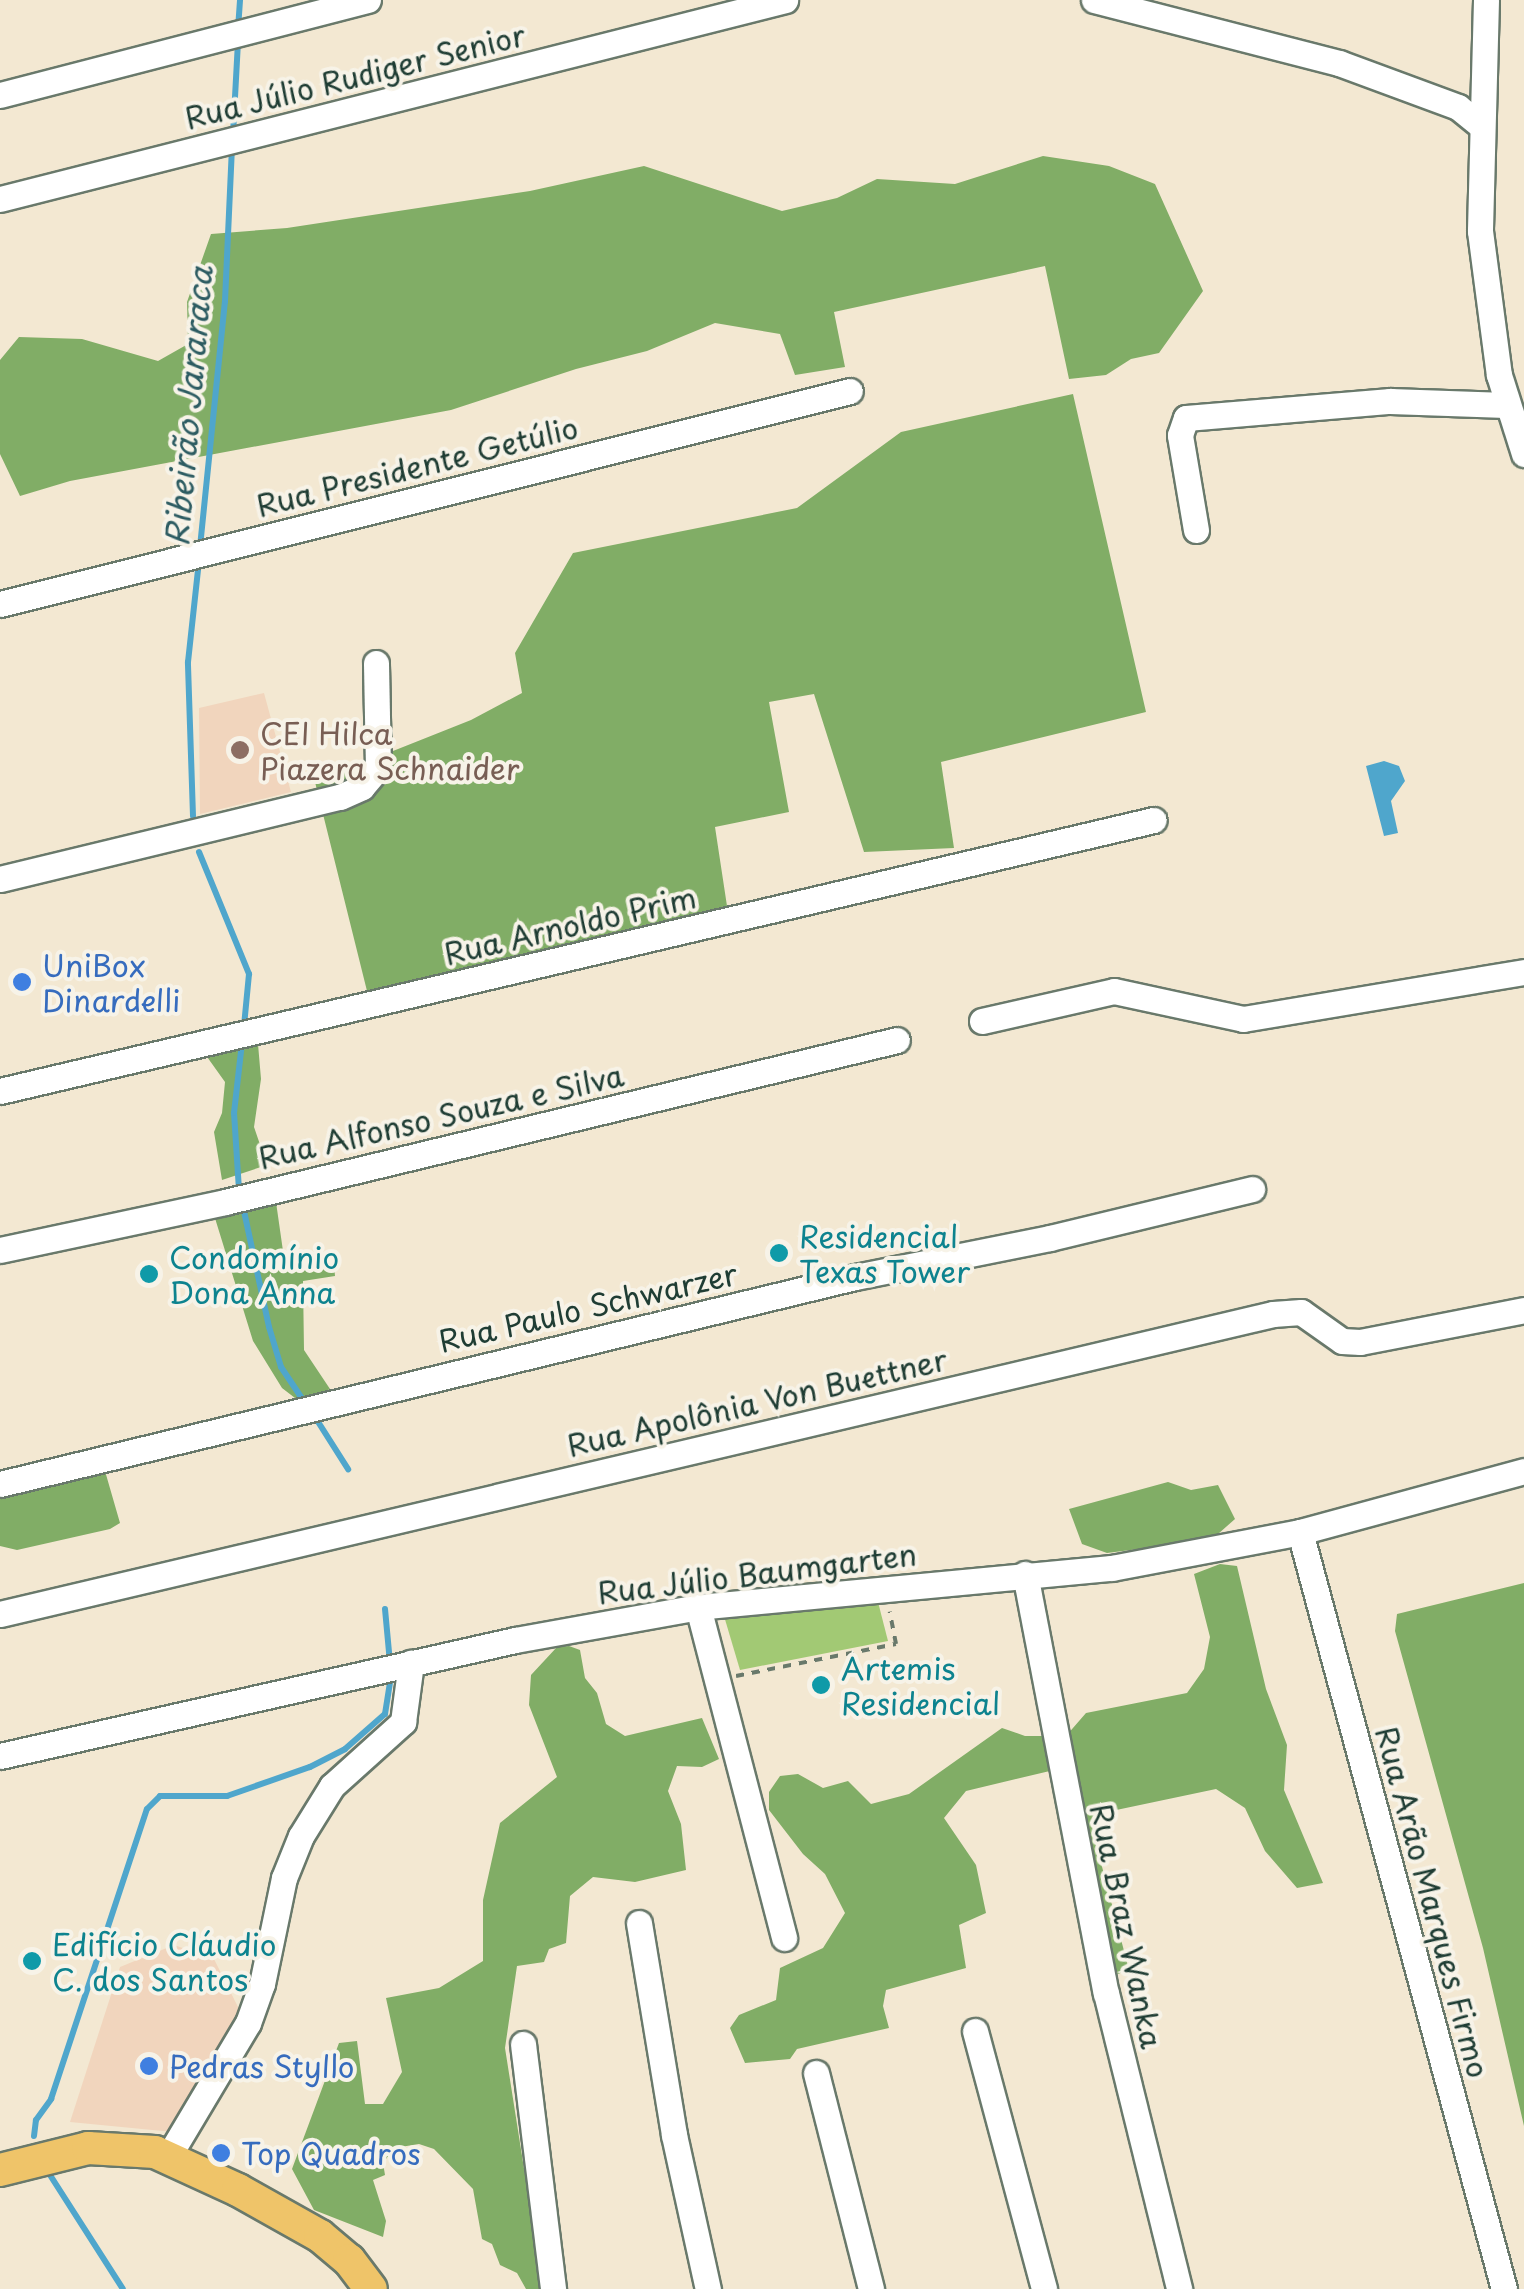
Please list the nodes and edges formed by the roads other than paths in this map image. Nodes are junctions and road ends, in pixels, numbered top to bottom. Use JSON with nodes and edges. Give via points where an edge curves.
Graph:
{"nodes":[{"id":1,"x":368,"y":0,"type":"edge"},
{"id":2,"x":784,"y":0,"type":"edge"},
{"id":3,"x":1094,"y":0,"type":"edge"},
{"id":4,"x":1486,"y":0,"type":"edge"},
{"id":5,"x":0,"y":95,"type":"edge"},
{"id":6,"x":1479,"y":124,"type":"junction"},
{"id":7,"x":0,"y":199,"type":"edge"},
{"id":8,"x":850,"y":391,"type":"dead end"},
{"id":9,"x":1506,"y":405,"type":"junction"},
{"id":10,"x":1524,"y":454,"type":"edge"},
{"id":11,"x":1196,"y":530,"type":"dead end"},
{"id":12,"x":0,"y":604,"type":"edge"},
{"id":13,"x":376,"y":663,"type":"dead end"},
{"id":14,"x":1154,"y":820,"type":"dead end"},
{"id":15,"x":0,"y":880,"type":"edge"},
{"id":16,"x":1524,"y":972,"type":"edge"},
{"id":17,"x":982,"y":1021,"type":"dead end"},
{"id":18,"x":897,"y":1040,"type":"dead end"},
{"id":19,"x":0,"y":1091,"type":"edge"},
{"id":20,"x":1252,"y":1189,"type":"dead end"},
{"id":21,"x":0,"y":1250,"type":"edge"},
{"id":22,"x":1524,"y":1310,"type":"edge"},
{"id":23,"x":1524,"y":1470,"type":"edge"},
{"id":24,"x":0,"y":1484,"type":"edge"},
{"id":25,"x":1300,"y":1532,"type":"junction"},
{"id":26,"x":1025,"y":1574,"type":"junction"},
{"id":27,"x":698,"y":1607,"type":"junction"},
{"id":28,"x":0,"y":1614,"type":"edge"},
{"id":29,"x":398,"y":1666,"type":"junction"},
{"id":30,"x":0,"y":1756,"type":"edge"},
{"id":31,"x":639,"y":1923,"type":"dead end"},
{"id":32,"x":784,"y":1938,"type":"dead end"},
{"id":33,"x":975,"y":2031,"type":"dead end"},
{"id":34,"x":523,"y":2044,"type":"dead end"},
{"id":35,"x":816,"y":2072,"type":"dead end"},
{"id":36,"x":168,"y":2157,"type":"junction"},
{"id":37,"x":10,"y":2161,"type":"edge"},
{"id":38,"x":372,"y":2289,"type":"edge"},
{"id":39,"x":552,"y":2289,"type":"edge"},
{"id":40,"x":708,"y":2289,"type":"edge"},
{"id":41,"x":871,"y":2289,"type":"edge"},
{"id":42,"x":1044,"y":2289,"type":"edge"},
{"id":43,"x":1179,"y":2289,"type":"edge"},
{"id":44,"x":1504,"y":2289,"type":"edge"}],
"edges":[{"from":1,"to":5,"type":"street"},
{"from":2,"to":7,"type":"street","name":"Rua Júlio Rudiger Senior"},
{"from":3,"to":6,"type":"street","via":[[1339,64],[1458,107]]},
{"from":4,"to":6,"type":"street"},
{"from":6,"to":9,"type":"street","via":[[1480,231]]},
{"from":8,"to":12,"type":"street","name":"Rua Presidente Getúlio"},
{"from":9,"to":10,"type":"street"},
{"from":9,"to":11,"type":"street","via":[[1390,402],[1186,418],[1180,435]]},
{"from":13,"to":15,"type":"street","via":[[378,768],[362,786]]},
{"from":14,"to":19,"type":"street","name":"Rua Arnoldo Prim"},
{"from":16,"to":17,"type":"street","via":[[1242,1019],[1114,990]]},
{"from":18,"to":21,"type":"street","name":"Rua Alfonso Souza e Silva"},
{"from":20,"to":24,"type":"street","name":"Rua Paulo Schwarzer","via":[[936,1258]]},
{"from":22,"to":28,"type":"street","name":"Rua Apolônia Von Buettner","via":[[1360,1342],[1342,1341],[1301,1312],[1272,1314]]},
{"from":23,"to":25,"type":"street","name":"Rua Júlio Baumgarten"},
{"from":25,"to":26,"type":"street","name":"Rua Júlio Baumgarten","via":[[1112,1568]]},
{"from":25,"to":44,"type":"street","name":"Rua Arão Marques Firmo"},
{"from":26,"to":27,"type":"street","name":"Rua Júlio Baumgarten"},
{"from":26,"to":43,"type":"street","name":"Rua Braz Wanka","via":[[1106,1993]]},
{"from":27,"to":29,"type":"street","name":"Rua Júlio Baumgarten"},
{"from":27,"to":32,"type":"street"},
{"from":29,"to":30,"type":"street","name":"Rua Júlio Baumgarten"},
{"from":29,"to":36,"type":"street","via":[[403,1722],[332,1786],[301,1836],[248,2023]]},
{"from":31,"to":40,"type":"street"},
{"from":33,"to":42,"type":"street"},
{"from":34,"to":39,"type":"street"},
{"from":35,"to":41,"type":"street"},
{"from":36,"to":37,"type":"main road","via":[[88,2148]]},
{"from":36,"to":38,"type":"main road","via":[[320,2236]]}]}
